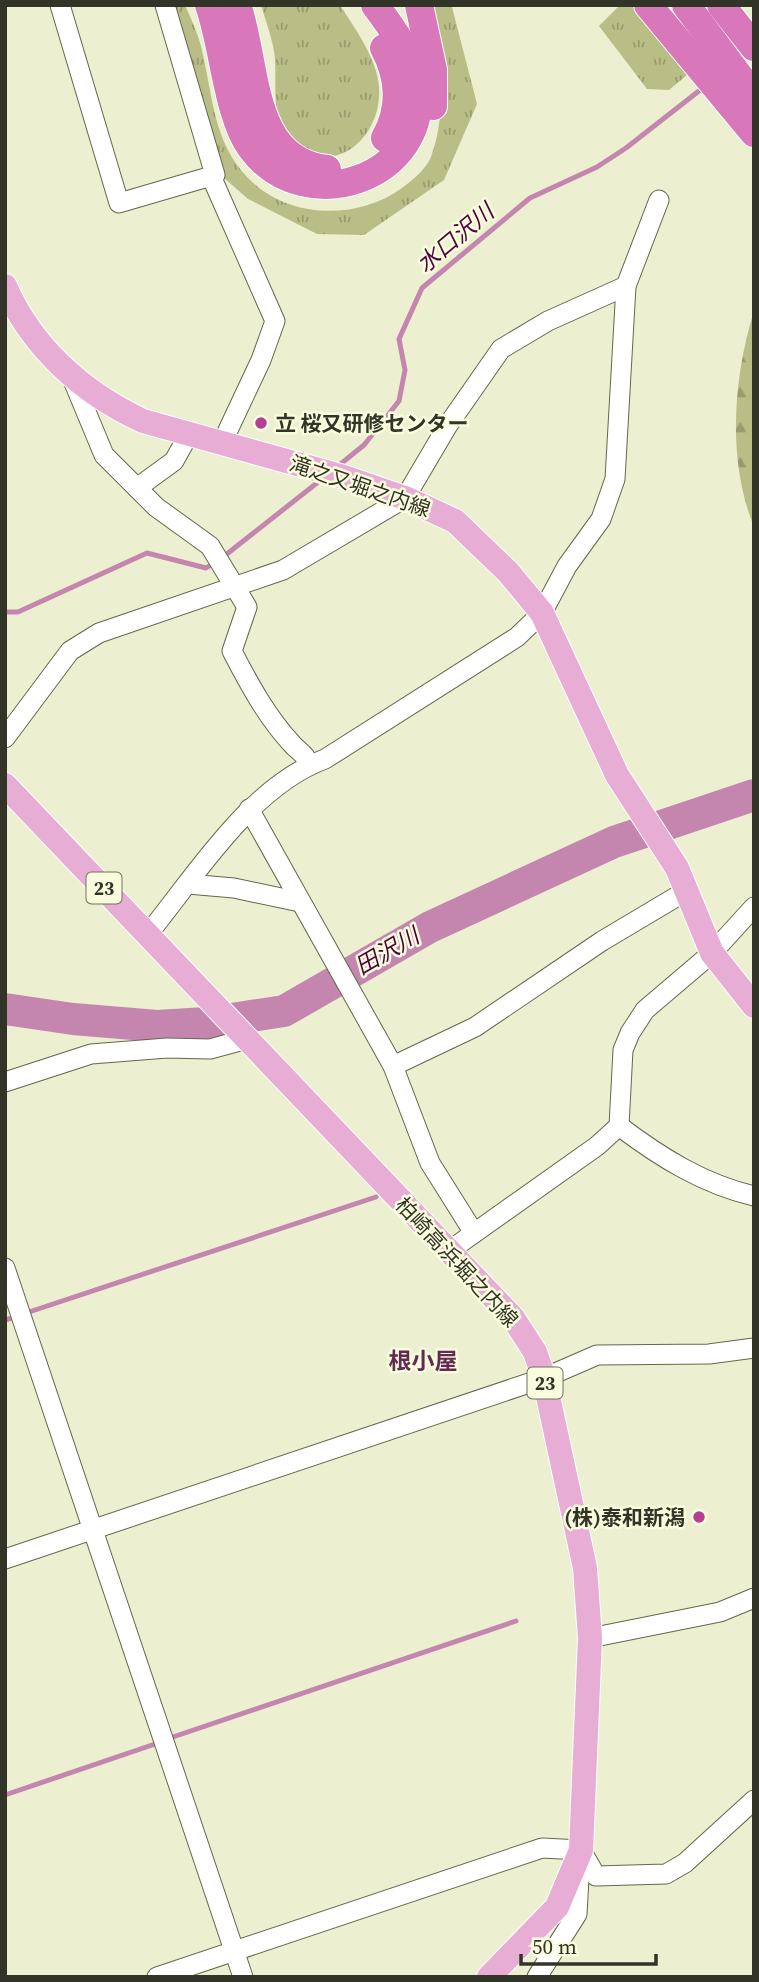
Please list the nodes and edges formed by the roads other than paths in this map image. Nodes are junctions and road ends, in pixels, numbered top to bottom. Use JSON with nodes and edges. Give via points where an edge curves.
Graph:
{"nodes":[{"id":1,"x":60,"y":5,"type":"edge"},
{"id":2,"x":165,"y":5,"type":"edge"},
{"id":3,"x":209,"y":5,"type":"edge"},
{"id":4,"x":237,"y":5,"type":"edge"},
{"id":5,"x":358,"y":5,"type":"edge"},
{"id":6,"x":375,"y":5,"type":"edge"},
{"id":7,"x":419,"y":5,"type":"edge"},
{"id":8,"x":648,"y":5,"type":"edge"},
{"id":9,"x":701,"y":15,"type":"edge"},
{"id":10,"x":754,"y":47,"type":"edge"},
{"id":11,"x":750,"y":117,"type":"edge"},
{"id":12,"x":267,"y":168,"type":"junction"},
{"id":13,"x":211,"y":176,"type":"junction"},
{"id":14,"x":659,"y":200,"type":"dead end"},
{"id":15,"x":5,"y":286,"type":"edge"},
{"id":16,"x":626,"y":286,"type":"junction"},
{"id":17,"x":72,"y":378,"type":"junction"},
{"id":18,"x":189,"y":434,"type":"junction"},
{"id":19,"x":222,"y":443,"type":"junction"},
{"id":20,"x":137,"y":488,"type":"junction"},
{"id":21,"x":405,"y":498,"type":"junction"},
{"id":22,"x":237,"y":588,"type":"junction"},
{"id":23,"x":542,"y":613,"type":"junction"},
{"id":24,"x":5,"y":738,"type":"edge"},
{"id":25,"x":309,"y":765,"type":"junction"},
{"id":26,"x":5,"y":785,"type":"edge"},
{"id":27,"x":249,"y":809,"type":"junction"},
{"id":28,"x":682,"y":880,"type":"junction"},
{"id":29,"x":188,"y":884,"type":"junction"},
{"id":30,"x":300,"y":902,"type":"junction"},
{"id":31,"x":754,"y":907,"type":"edge"},
{"id":32,"x":148,"y":934,"type":"junction"},
{"id":33,"x":712,"y":953,"type":"junction"},
{"id":34,"x":754,"y":1006,"type":"edge"},
{"id":35,"x":242,"y":1035,"type":"junction"},
{"id":36,"x":393,"y":1066,"type":"junction"},
{"id":37,"x":5,"y":1082,"type":"edge"},
{"id":38,"x":618,"y":1126,"type":"junction"},
{"id":39,"x":754,"y":1196,"type":"edge"},
{"id":40,"x":474,"y":1233,"type":"junction"},
{"id":41,"x":449,"y":1251,"type":"junction"},
{"id":42,"x":5,"y":1268,"type":"edge"},
{"id":43,"x":754,"y":1348,"type":"edge"},
{"id":44,"x":544,"y":1378,"type":"junction"},
{"id":45,"x":94,"y":1529,"type":"junction"},
{"id":46,"x":5,"y":1559,"type":"edge"},
{"id":47,"x":754,"y":1598,"type":"edge"},
{"id":48,"x":590,"y":1638,"type":"junction"},
{"id":49,"x":754,"y":1800,"type":"edge"},
{"id":50,"x":581,"y":1850,"type":"junction"},
{"id":51,"x":235,"y":1951,"type":"junction"},
{"id":52,"x":158,"y":1977,"type":"edge"},
{"id":53,"x":243,"y":1977,"type":"edge"},
{"id":54,"x":489,"y":1977,"type":"edge"},
{"id":55,"x":537,"y":1977,"type":"edge"}],
"edges":[{"from":1,"to":13,"type":"street","via":[[119,203]]},
{"from":2,"to":13,"type":"street","via":[[215,175]]},
{"from":3,"to":12,"type":"highway","via":[[242,132]]},
{"from":4,"to":5,"type":"highway","via":[[272,137],[297,162],[331,170],[347,168],[373,152],[393,125],[397,107],[390,60]]},
{"from":6,"to":12,"type":"highway","via":[[406,53],[417,87],[414,120],[399,150],[373,174],[340,186],[304,184]]},
{"from":7,"to":12,"type":"highway","via":[[433,69],[433,109],[425,136],[401,172],[372,192],[332,199],[299,192]]},
{"from":8,"to":9,"type":"highway"},
{"from":9,"to":10,"type":"highway"},
{"from":9,"to":11,"type":"highway"},
{"from":13,"to":19,"type":"street","via":[[275,321]]},
{"from":14,"to":16,"type":"street"},
{"from":15,"to":17,"type":"main road","name":"滝之又堀之内線","via":[[44,348]]},
{"from":16,"to":21,"type":"street","via":[[548,321],[501,349]]},
{"from":16,"to":23,"type":"street","via":[[615,480],[601,519]]},
{"from":17,"to":18,"type":"main road","name":"滝之又堀之内線","via":[[112,407]]},
{"from":17,"to":20,"type":"street","via":[[104,455]]},
{"from":18,"to":19,"type":"main road","name":"滝之又堀之内線"},
{"from":18,"to":20,"type":"street","via":[[173,461]]},
{"from":19,"to":21,"type":"main road","name":"滝之又堀之内線"},
{"from":20,"to":22,"type":"street","via":[[210,545]]},
{"from":21,"to":22,"type":"street","via":[[283,570]]},
{"from":21,"to":23,"type":"main road","name":"滝之又堀之内線","via":[[455,521]]},
{"from":22,"to":24,"type":"street","via":[[209,593],[99,634],[70,651]]},
{"from":22,"to":25,"type":"street","via":[[247,607],[232,651],[253,691]]},
{"from":23,"to":25,"type":"street","via":[[496,652]]},
{"from":23,"to":28,"type":"main road","name":"滝之又堀之内線","via":[[625,787]]},
{"from":25,"to":27,"type":"street"},
{"from":26,"to":32,"type":"main road","name":"柏崎高浜堀之内線","number":"23"},
{"from":27,"to":29,"type":"street"},
{"from":27,"to":30,"type":"street"},
{"from":28,"to":33,"type":"main road","name":"滝之又堀之内線"},
{"from":28,"to":36,"type":"street","via":[[602,942],[475,1027]]},
{"from":29,"to":30,"type":"street"},
{"from":29,"to":32,"type":"street"},
{"from":30,"to":36,"type":"street"},
{"from":31,"to":33,"type":"street"},
{"from":32,"to":35,"type":"main road","name":"柏崎高浜堀之内線","number":"23"},
{"from":33,"to":34,"type":"main road","name":"滝之又堀之内線"},
{"from":33,"to":38,"type":"street","via":[[645,1010],[630,1033],[624,1050]]},
{"from":35,"to":37,"type":"street","via":[[210,1049],[91,1055]]},
{"from":35,"to":41,"type":"main road","name":"柏崎高浜堀之内線","number":"23"},
{"from":36,"to":40,"type":"street","via":[[430,1163]]},
{"from":38,"to":39,"type":"street","via":[[656,1155],[711,1183]]},
{"from":38,"to":40,"type":"street","via":[[597,1146]]},
{"from":40,"to":41,"type":"street"},
{"from":41,"to":44,"type":"main road","name":"柏崎高浜堀之内線","number":"23","via":[[513,1318],[535,1352]]},
{"from":42,"to":45,"type":"street"},
{"from":43,"to":44,"type":"street","via":[[709,1354],[597,1355]]},
{"from":44,"to":45,"type":"street"},
{"from":44,"to":48,"type":"main road","name":"柏崎高浜堀之内線","number":"23","via":[[585,1568]]},
{"from":45,"to":46,"type":"street"},
{"from":45,"to":51,"type":"street"},
{"from":47,"to":48,"type":"street","via":[[720,1612]]},
{"from":48,"to":50,"type":"main road","name":"柏崎高浜堀之内線","number":"23"},
{"from":49,"to":50,"type":"street","via":[[685,1863],[666,1874],[596,1876]]},
{"from":50,"to":51,"type":"street","via":[[542,1848]]},
{"from":50,"to":54,"type":"main road","name":"柏崎高浜堀之内線","number":"23","via":[[557,1907]]},
{"from":50,"to":55,"type":"street","via":[[577,1914]]},
{"from":51,"to":52,"type":"street"},
{"from":51,"to":53,"type":"street"}]}
